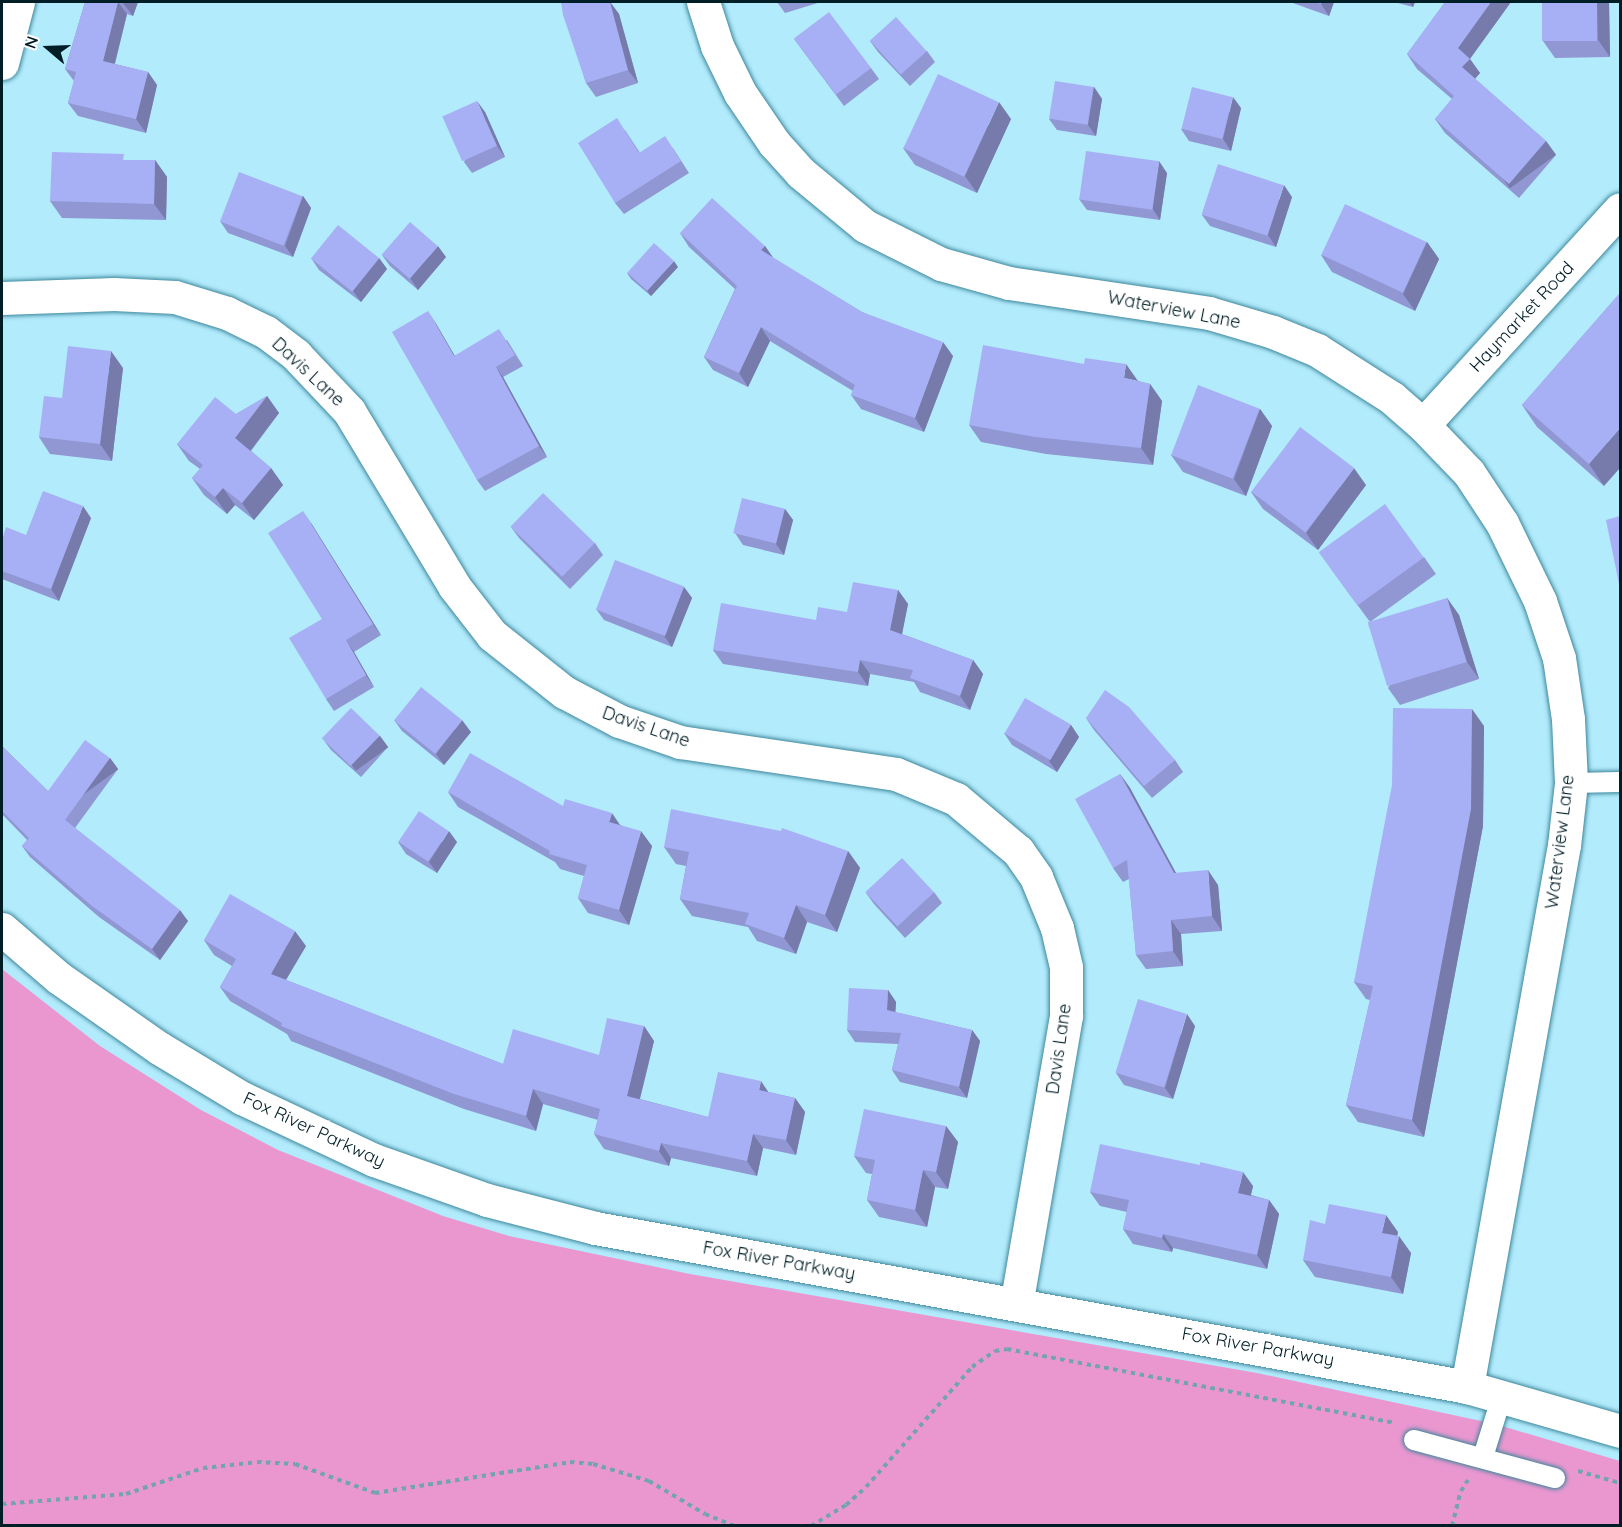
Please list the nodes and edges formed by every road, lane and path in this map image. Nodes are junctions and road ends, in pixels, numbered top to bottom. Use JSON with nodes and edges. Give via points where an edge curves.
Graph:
{"nodes":[{"id":1,"x":18,"y":2,"type":"edge"},
{"id":2,"x":703,"y":2,"type":"edge"},
{"id":3,"x":2,"y":63,"type":"edge"},
{"id":4,"x":1620,"y":209,"type":"edge"},
{"id":5,"x":2,"y":298,"type":"edge"},
{"id":6,"x":1423,"y":425,"type":"junction"},
{"id":7,"x":1620,"y":782,"type":"edge"},
{"id":8,"x":1571,"y":783,"type":"junction"},
{"id":9,"x":2,"y":929,"type":"edge"},
{"id":10,"x":1016,"y":1304,"type":"junction"},
{"id":11,"x":1467,"y":1387,"type":"junction"},
{"id":12,"x":1502,"y":1396,"type":"junction"},
{"id":13,"x":1399,"y":1424,"type":"dead end"},
{"id":14,"x":1620,"y":1431,"type":"edge"},
{"id":15,"x":1414,"y":1440,"type":"dead end"},
{"id":16,"x":1483,"y":1457,"type":"junction"},
{"id":17,"x":1576,"y":1470,"type":"dead end"},
{"id":18,"x":1555,"y":1478,"type":"dead end"},
{"id":19,"x":1620,"y":1483,"type":"edge"},
{"id":20,"x":2,"y":1504,"type":"edge"},
{"id":21,"x":735,"y":1526,"type":"edge"},
{"id":22,"x":811,"y":1526,"type":"edge"},
{"id":23,"x":1452,"y":1526,"type":"edge"}],
"edges":[{"from":1,"to":3,"type":"street"},
{"from":2,"to":6,"type":"street","name":"Waterview Lane","via":[[717,46],[740,93],[774,143],[801,173],[865,226],[941,264],[1009,282],[1186,309],[1273,332],[1348,368]]},
{"from":4,"to":6,"type":"street","name":"Haymarket Road"},
{"from":5,"to":10,"type":"street","name":"Davis Lane","via":[[114,294],[175,297],[227,313],[266,332],[296,356],[349,411],[447,577],[492,635],[564,693],[619,721],[680,742],[896,774],[956,799],[1018,851],[1036,877],[1057,928],[1066,967],[1066,1016]]},
{"from":6,"to":8,"type":"street","name":"Waterview Lane","via":[[1468,473],[1502,523],[1540,602],[1558,658],[1568,719]]},
{"from":7,"to":8,"type":"lane"},
{"from":8,"to":11,"type":"street","name":"Waterview Lane","via":[[1564,845]]},
{"from":9,"to":10,"type":"street","name":"Fox River Parkway","via":[[59,978],[159,1048],[274,1115],[374,1160],[487,1200],[595,1228]]},
{"from":10,"to":11,"type":"street","name":"Fox River Parkway"},
{"from":11,"to":12,"type":"street","name":"Fox River Parkway"},
{"from":12,"to":14,"type":"street","name":"Fox River Parkway"},
{"from":12,"to":16,"type":"lane"},
{"from":13,"to":22,"type":"path","via":[[1007,1349],[995,1351],[972,1367],[866,1487],[846,1505]]},
{"from":15,"to":16,"type":"lane"},
{"from":16,"to":18,"type":"lane"},
{"from":16,"to":23,"type":"path","via":[[1461,1491]]},
{"from":17,"to":19,"type":"path"},
{"from":20,"to":21,"type":"path","via":[[126,1494],[203,1468],[256,1462],[295,1464],[375,1493],[570,1462],[593,1464],[649,1481],[705,1514]]}]}
